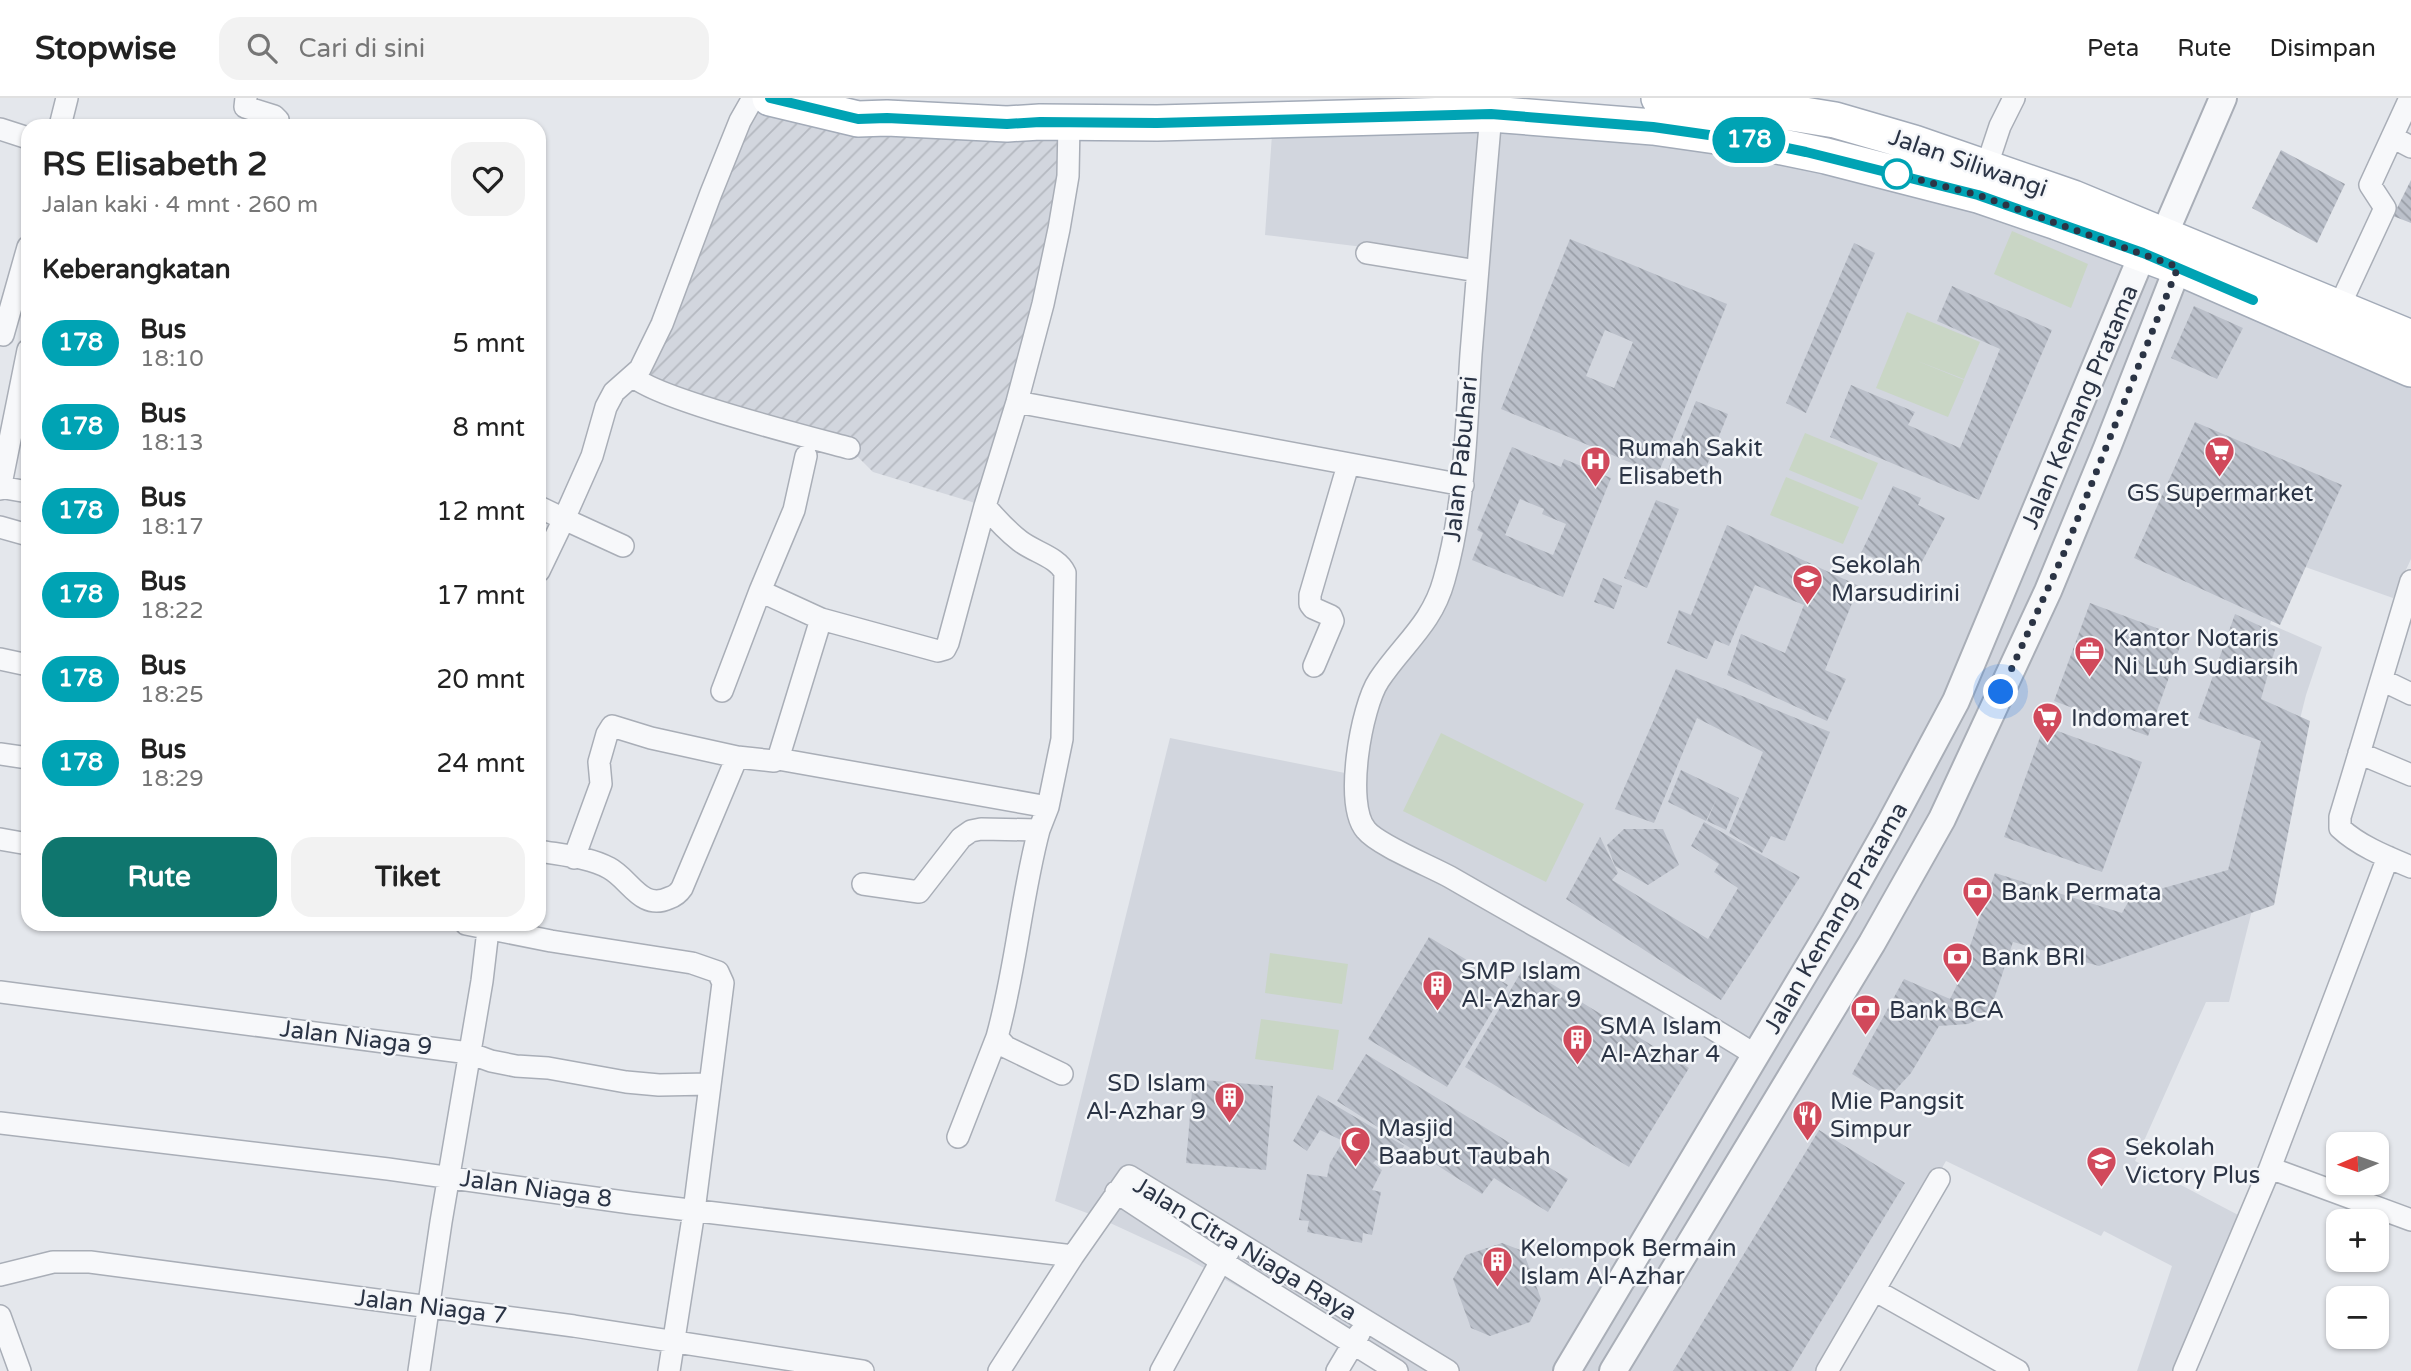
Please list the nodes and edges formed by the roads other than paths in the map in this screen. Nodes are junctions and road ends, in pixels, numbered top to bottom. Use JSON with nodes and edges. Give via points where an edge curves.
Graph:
{"nodes":[{"id":1,"x":67,"y":98,"type":"edge"},
{"id":2,"x":246,"y":98,"type":"edge"},
{"id":3,"x":752,"y":98,"type":"edge"},
{"id":4,"x":770,"y":98,"type":"edge"},
{"id":5,"x":1659,"y":98,"type":"edge"},
{"id":6,"x":2014,"y":98,"type":"edge"},
{"id":7,"x":2223,"y":98,"type":"edge"},
{"id":8,"x":2410,"y":98,"type":"edge"},
{"id":9,"x":1457,"y":106,"type":"edge"},
{"id":10,"x":1491,"y":114,"type":"junction"},
{"id":11,"x":1764,"y":116,"type":"edge"},
{"id":12,"x":62,"y":119,"type":"edge"},
{"id":13,"x":277,"y":119,"type":"edge"},
{"id":14,"x":1069,"y":122,"type":"junction"},
{"id":15,"x":0,"y":129,"type":"edge"},
{"id":16,"x":21,"y":136,"type":"edge"},
{"id":17,"x":2402,"y":142,"type":"edge"},
{"id":18,"x":1986,"y":168,"type":"junction"},
{"id":19,"x":2154,"y":244,"type":"junction"},
{"id":20,"x":1367,"y":253,"type":"dead end"},
{"id":21,"x":2178,"y":267,"type":"junction"},
{"id":22,"x":21,"y":270,"type":"edge"},
{"id":23,"x":1477,"y":271,"type":"junction"},
{"id":24,"x":2259,"y":288,"type":"junction"},
{"id":25,"x":2130,"y":289,"type":"junction"},
{"id":26,"x":2165,"y":302,"type":"junction"},
{"id":27,"x":2339,"y":307,"type":"junction"},
{"id":28,"x":1,"y":335,"type":"edge"},
{"id":29,"x":2411,"y":338,"type":"edge"},
{"id":30,"x":21,"y":339,"type":"edge"},
{"id":31,"x":2411,"y":369,"type":"edge"},
{"id":32,"x":634,"y":376,"type":"junction"},
{"id":33,"x":21,"y":384,"type":"edge"},
{"id":34,"x":1017,"y":402,"type":"junction"},
{"id":35,"x":2071,"y":431,"type":"junction"},
{"id":36,"x":849,"y":448,"type":"dead end"},
{"id":37,"x":2107,"y":448,"type":"junction"},
{"id":38,"x":806,"y":456,"type":"dead end"},
{"id":39,"x":1348,"y":465,"type":"junction"},
{"id":40,"x":1463,"y":485,"type":"junction"},
{"id":41,"x":0,"y":488,"type":"edge"},
{"id":42,"x":21,"y":491,"type":"edge"},
{"id":43,"x":985,"y":506,"type":"junction"},
{"id":44,"x":546,"y":510,"type":"edge"},
{"id":45,"x":565,"y":519,"type":"junction"},
{"id":46,"x":0,"y":527,"type":"edge"},
{"id":47,"x":21,"y":533,"type":"edge"},
{"id":48,"x":623,"y":546,"type":"dead end"},
{"id":49,"x":546,"y":557,"type":"edge"},
{"id":50,"x":2009,"y":575,"type":"junction"},
{"id":51,"x":2411,"y":581,"type":"edge"},
{"id":52,"x":760,"y":591,"type":"junction"},
{"id":53,"x":2048,"y":591,"type":"junction"},
{"id":54,"x":821,"y":619,"type":"junction"},
{"id":55,"x":0,"y":659,"type":"edge"},
{"id":56,"x":21,"y":664,"type":"edge"},
{"id":57,"x":1314,"y":666,"type":"dead end"},
{"id":58,"x":2382,"y":680,"type":"junction"},
{"id":59,"x":722,"y":691,"type":"dead end"},
{"id":60,"x":2411,"y":694,"type":"edge"},
{"id":61,"x":2359,"y":753,"type":"junction"},
{"id":62,"x":0,"y":754,"type":"edge"},
{"id":63,"x":21,"y":757,"type":"edge"},
{"id":64,"x":737,"y":757,"type":"junction"},
{"id":65,"x":778,"y":760,"type":"junction"},
{"id":66,"x":2411,"y":775,"type":"edge"},
{"id":67,"x":1048,"y":807,"type":"junction"},
{"id":68,"x":1039,"y":830,"type":"junction"},
{"id":69,"x":1887,"y":830,"type":"junction"},
{"id":70,"x":0,"y":839,"type":"edge"},
{"id":71,"x":21,"y":843,"type":"edge"},
{"id":72,"x":1926,"y":850,"type":"junction"},
{"id":73,"x":546,"y":852,"type":"edge"},
{"id":74,"x":574,"y":858,"type":"junction"},
{"id":75,"x":2388,"y":858,"type":"junction"},
{"id":76,"x":2411,"y":867,"type":"edge"},
{"id":77,"x":863,"y":884,"type":"dead end"},
{"id":78,"x":1835,"y":922,"type":"junction"},
{"id":79,"x":488,"y":931,"type":"edge"},
{"id":80,"x":494,"y":931,"type":"edge"},
{"id":81,"x":1871,"y":943,"type":"junction"},
{"id":82,"x":0,"y":992,"type":"edge"},
{"id":83,"x":997,"y":1037,"type":"junction"},
{"id":84,"x":469,"y":1053,"type":"junction"},
{"id":85,"x":1757,"y":1056,"type":"junction"},
{"id":86,"x":1062,"y":1074,"type":"dead end"},
{"id":87,"x":710,"y":1084,"type":"junction"},
{"id":88,"x":0,"y":1123,"type":"edge"},
{"id":89,"x":958,"y":1137,"type":"dead end"},
{"id":90,"x":2270,"y":1168,"type":"junction"},
{"id":91,"x":449,"y":1176,"type":"junction"},
{"id":92,"x":1939,"y":1179,"type":"dead end"},
{"id":93,"x":1116,"y":1192,"type":"junction"},
{"id":94,"x":694,"y":1211,"type":"junction"},
{"id":95,"x":2411,"y":1220,"type":"edge"},
{"id":96,"x":1237,"y":1241,"type":"junction"},
{"id":97,"x":1073,"y":1255,"type":"junction"},
{"id":98,"x":1221,"y":1262,"type":"junction"},
{"id":99,"x":0,"y":1275,"type":"edge"},
{"id":100,"x":1876,"y":1291,"type":"junction"},
{"id":101,"x":429,"y":1306,"type":"junction"},
{"id":102,"x":0,"y":1316,"type":"edge"},
{"id":103,"x":1366,"y":1321,"type":"junction"},
{"id":104,"x":674,"y":1342,"type":"junction"},
{"id":105,"x":1353,"y":1345,"type":"junction"},
{"id":106,"x":20,"y":1371,"type":"edge"},
{"id":107,"x":419,"y":1371,"type":"edge"},
{"id":108,"x":669,"y":1371,"type":"edge"},
{"id":109,"x":863,"y":1371,"type":"edge"},
{"id":110,"x":999,"y":1371,"type":"edge"},
{"id":111,"x":1161,"y":1371,"type":"edge"},
{"id":112,"x":1337,"y":1371,"type":"edge"},
{"id":113,"x":1397,"y":1371,"type":"edge"},
{"id":114,"x":1448,"y":1371,"type":"edge"},
{"id":115,"x":1567,"y":1371,"type":"edge"},
{"id":116,"x":1613,"y":1371,"type":"edge"},
{"id":117,"x":1827,"y":1371,"type":"edge"},
{"id":118,"x":2018,"y":1371,"type":"edge"},
{"id":119,"x":2184,"y":1371,"type":"edge"}],
"edges":[{"from":1,"to":12,"type":"street"},
{"from":2,"to":13,"type":"street","via":[[245,107]]},
{"from":3,"to":32,"type":"street","via":[[662,324]]},
{"from":4,"to":14,"type":"main road","name":"Jalan Siliwangi","via":[[858,119]]},
{"from":5,"to":11,"type":"main road","name":"Jalan Siliwangi"},
{"from":6,"to":18,"type":"street"},
{"from":7,"to":19,"type":"street","name":"Jalan Kemang Pratama"},
{"from":8,"to":17,"type":"street"},
{"from":9,"to":10,"type":"main road","name":"Jalan Siliwangi"},
{"from":9,"to":14,"type":"main road","name":"Jalan Siliwangi","via":[[1157,123]]},
{"from":10,"to":11,"type":"main road","name":"Jalan Siliwangi","via":[[1653,127]]},
{"from":10,"to":23,"type":"street","name":"Jalan Pabuhari"},
{"from":11,"to":18,"type":"main road","name":"Jalan Siliwangi","via":[[1835,120]]},
{"from":11,"to":19,"type":"main road","name":"Jalan Siliwangi","via":[[1826,156]]},
{"from":14,"to":34,"type":"street","via":[[1068,176],[1059,229]]},
{"from":15,"to":16,"type":"street"},
{"from":17,"to":27,"type":"street","via":[[2370,185],[2385,208]]},
{"from":18,"to":19,"type":"main road","name":"Jalan Siliwangi","via":[[2073,198]]},
{"from":19,"to":21,"type":"main road","name":"Jalan Siliwangi"},
{"from":19,"to":24,"type":"main road","name":"Jalan Siliwangi"},
{"from":19,"to":25,"type":"street","name":"Jalan Kemang Pratama"},
{"from":20,"to":23,"type":"street"},
{"from":21,"to":24,"type":"main road","name":"Jalan Siliwangi"},
{"from":21,"to":26,"type":"street","name":"Jalan Kemang Pratama"},
{"from":22,"to":28,"type":"street"},
{"from":23,"to":40,"type":"street","name":"Jalan Pabuhari"},
{"from":24,"to":27,"type":"main road"},
{"from":24,"to":31,"type":"main road"},
{"from":25,"to":26,"type":"street"},
{"from":25,"to":35,"type":"street","name":"Jalan Kemang Pratama"},
{"from":26,"to":37,"type":"street","name":"Jalan Kemang Pratama"},
{"from":27,"to":29,"type":"main road"},
{"from":28,"to":30,"type":"street"},
{"from":32,"to":36,"type":"street","via":[[649,387],[685,400]]},
{"from":32,"to":45,"type":"street","via":[[614,392]]},
{"from":33,"to":41,"type":"street"},
{"from":34,"to":39,"type":"street"},
{"from":34,"to":43,"type":"street"},
{"from":35,"to":37,"type":"street"},
{"from":35,"to":50,"type":"street","name":"Jalan Kemang Pratama"},
{"from":37,"to":53,"type":"street","name":"Jalan Kemang Pratama"},
{"from":38,"to":52,"type":"street","via":[[794,510]]},
{"from":39,"to":40,"type":"street"},
{"from":39,"to":57,"type":"street","via":[[1310,595],[1310,604],[1333,621]]},
{"from":40,"to":85,"type":"street","name":"Jalan Pabuhari","via":[[1433,611],[1377,683],[1361,731],[1355,783],[1357,813],[1364,828],[1373,838],[1430,866]]},
{"from":41,"to":42,"type":"street"},
{"from":43,"to":54,"type":"street","via":[[945,649],[938,651]]},
{"from":43,"to":67,"type":"street","via":[[1006,530],[1060,564],[1065,573],[1062,739]]},
{"from":44,"to":45,"type":"street"},
{"from":45,"to":48,"type":"street"},
{"from":45,"to":49,"type":"street"},
{"from":46,"to":47,"type":"street"},
{"from":50,"to":53,"type":"street"},
{"from":50,"to":69,"type":"street","name":"Jalan Kemang Pratama","via":[[1956,701]]},
{"from":51,"to":58,"type":"street"},
{"from":52,"to":54,"type":"street"},
{"from":52,"to":59,"type":"street"},
{"from":53,"to":72,"type":"street","name":"Jalan Kemang Pratama"},
{"from":54,"to":65,"type":"street"},
{"from":55,"to":56,"type":"street"},
{"from":58,"to":60,"type":"street"},
{"from":58,"to":61,"type":"street"},
{"from":61,"to":66,"type":"street"},
{"from":61,"to":75,"type":"street","via":[[2340,828]]},
{"from":62,"to":63,"type":"street"},
{"from":64,"to":65,"type":"street"},
{"from":64,"to":74,"type":"street","via":[[612,726],[599,762],[601,784]]},
{"from":64,"to":74,"type":"street","via":[[678,894],[664,901],[643,898],[610,868]]},
{"from":65,"to":67,"type":"street"},
{"from":67,"to":68,"type":"street"},
{"from":68,"to":77,"type":"street","via":[[971,831],[919,892]]},
{"from":68,"to":83,"type":"street"},
{"from":69,"to":72,"type":"street"},
{"from":69,"to":78,"type":"street","name":"Jalan Kemang Pratama"},
{"from":70,"to":71,"type":"street"},
{"from":72,"to":81,"type":"street","name":"Jalan Kemang Pratama"},
{"from":73,"to":74,"type":"street"},
{"from":75,"to":76,"type":"street"},
{"from":75,"to":90,"type":"street"},
{"from":78,"to":81,"type":"street"},
{"from":78,"to":85,"type":"street","name":"Jalan Kemang Pratama"},
{"from":79,"to":84,"type":"street"},
{"from":80,"to":87,"type":"street","via":[[699,964],[718,972],[723,983]]},
{"from":81,"to":116,"type":"street","name":"Jalan Kemang Pratama"},
{"from":82,"to":84,"type":"street","name":"Jalan Niaga 9"},
{"from":83,"to":86,"type":"street","via":[[1006,1047]]},
{"from":83,"to":89,"type":"street"},
{"from":84,"to":87,"type":"street","name":"Jalan Niaga 9","via":[[516,1066],[607,1080]]},
{"from":84,"to":91,"type":"street"},
{"from":85,"to":115,"type":"street","name":"Jalan Kemang Pratama"},
{"from":87,"to":94,"type":"street"},
{"from":88,"to":91,"type":"street","name":"Jalan Niaga 8"},
{"from":90,"to":95,"type":"street"},
{"from":90,"to":119,"type":"street"},
{"from":91,"to":94,"type":"street","name":"Jalan Niaga 8"},
{"from":91,"to":101,"type":"street"},
{"from":92,"to":100,"type":"street"},
{"from":93,"to":96,"type":"street","name":"Jalan Citra Niaga Raya","via":[[1130,1177]]},
{"from":93,"to":97,"type":"street"},
{"from":93,"to":98,"type":"street","name":"Jalan Citra Niaga Raya"},
{"from":94,"to":97,"type":"street","name":"Jalan Niaga 8"},
{"from":94,"to":104,"type":"street"},
{"from":96,"to":98,"type":"street"},
{"from":96,"to":103,"type":"street","name":"Jalan Citra Niaga Raya"},
{"from":97,"to":110,"type":"street"},
{"from":98,"to":105,"type":"street","name":"Jalan Citra Niaga Raya"},
{"from":98,"to":111,"type":"street"},
{"from":99,"to":101,"type":"street","name":"Jalan Niaga 7","via":[[53,1262],[90,1262]]},
{"from":100,"to":117,"type":"street"},
{"from":100,"to":118,"type":"street"},
{"from":101,"to":104,"type":"street","name":"Jalan Niaga 7"},
{"from":101,"to":107,"type":"street"},
{"from":102,"to":106,"type":"street"},
{"from":103,"to":105,"type":"street"},
{"from":103,"to":114,"type":"street","name":"Jalan Citra Niaga Raya"},
{"from":104,"to":108,"type":"street"},
{"from":104,"to":109,"type":"street","name":"Jalan Niaga 7"},
{"from":105,"to":112,"type":"street"},
{"from":105,"to":113,"type":"street","name":"Jalan Citra Niaga Raya"}]}
